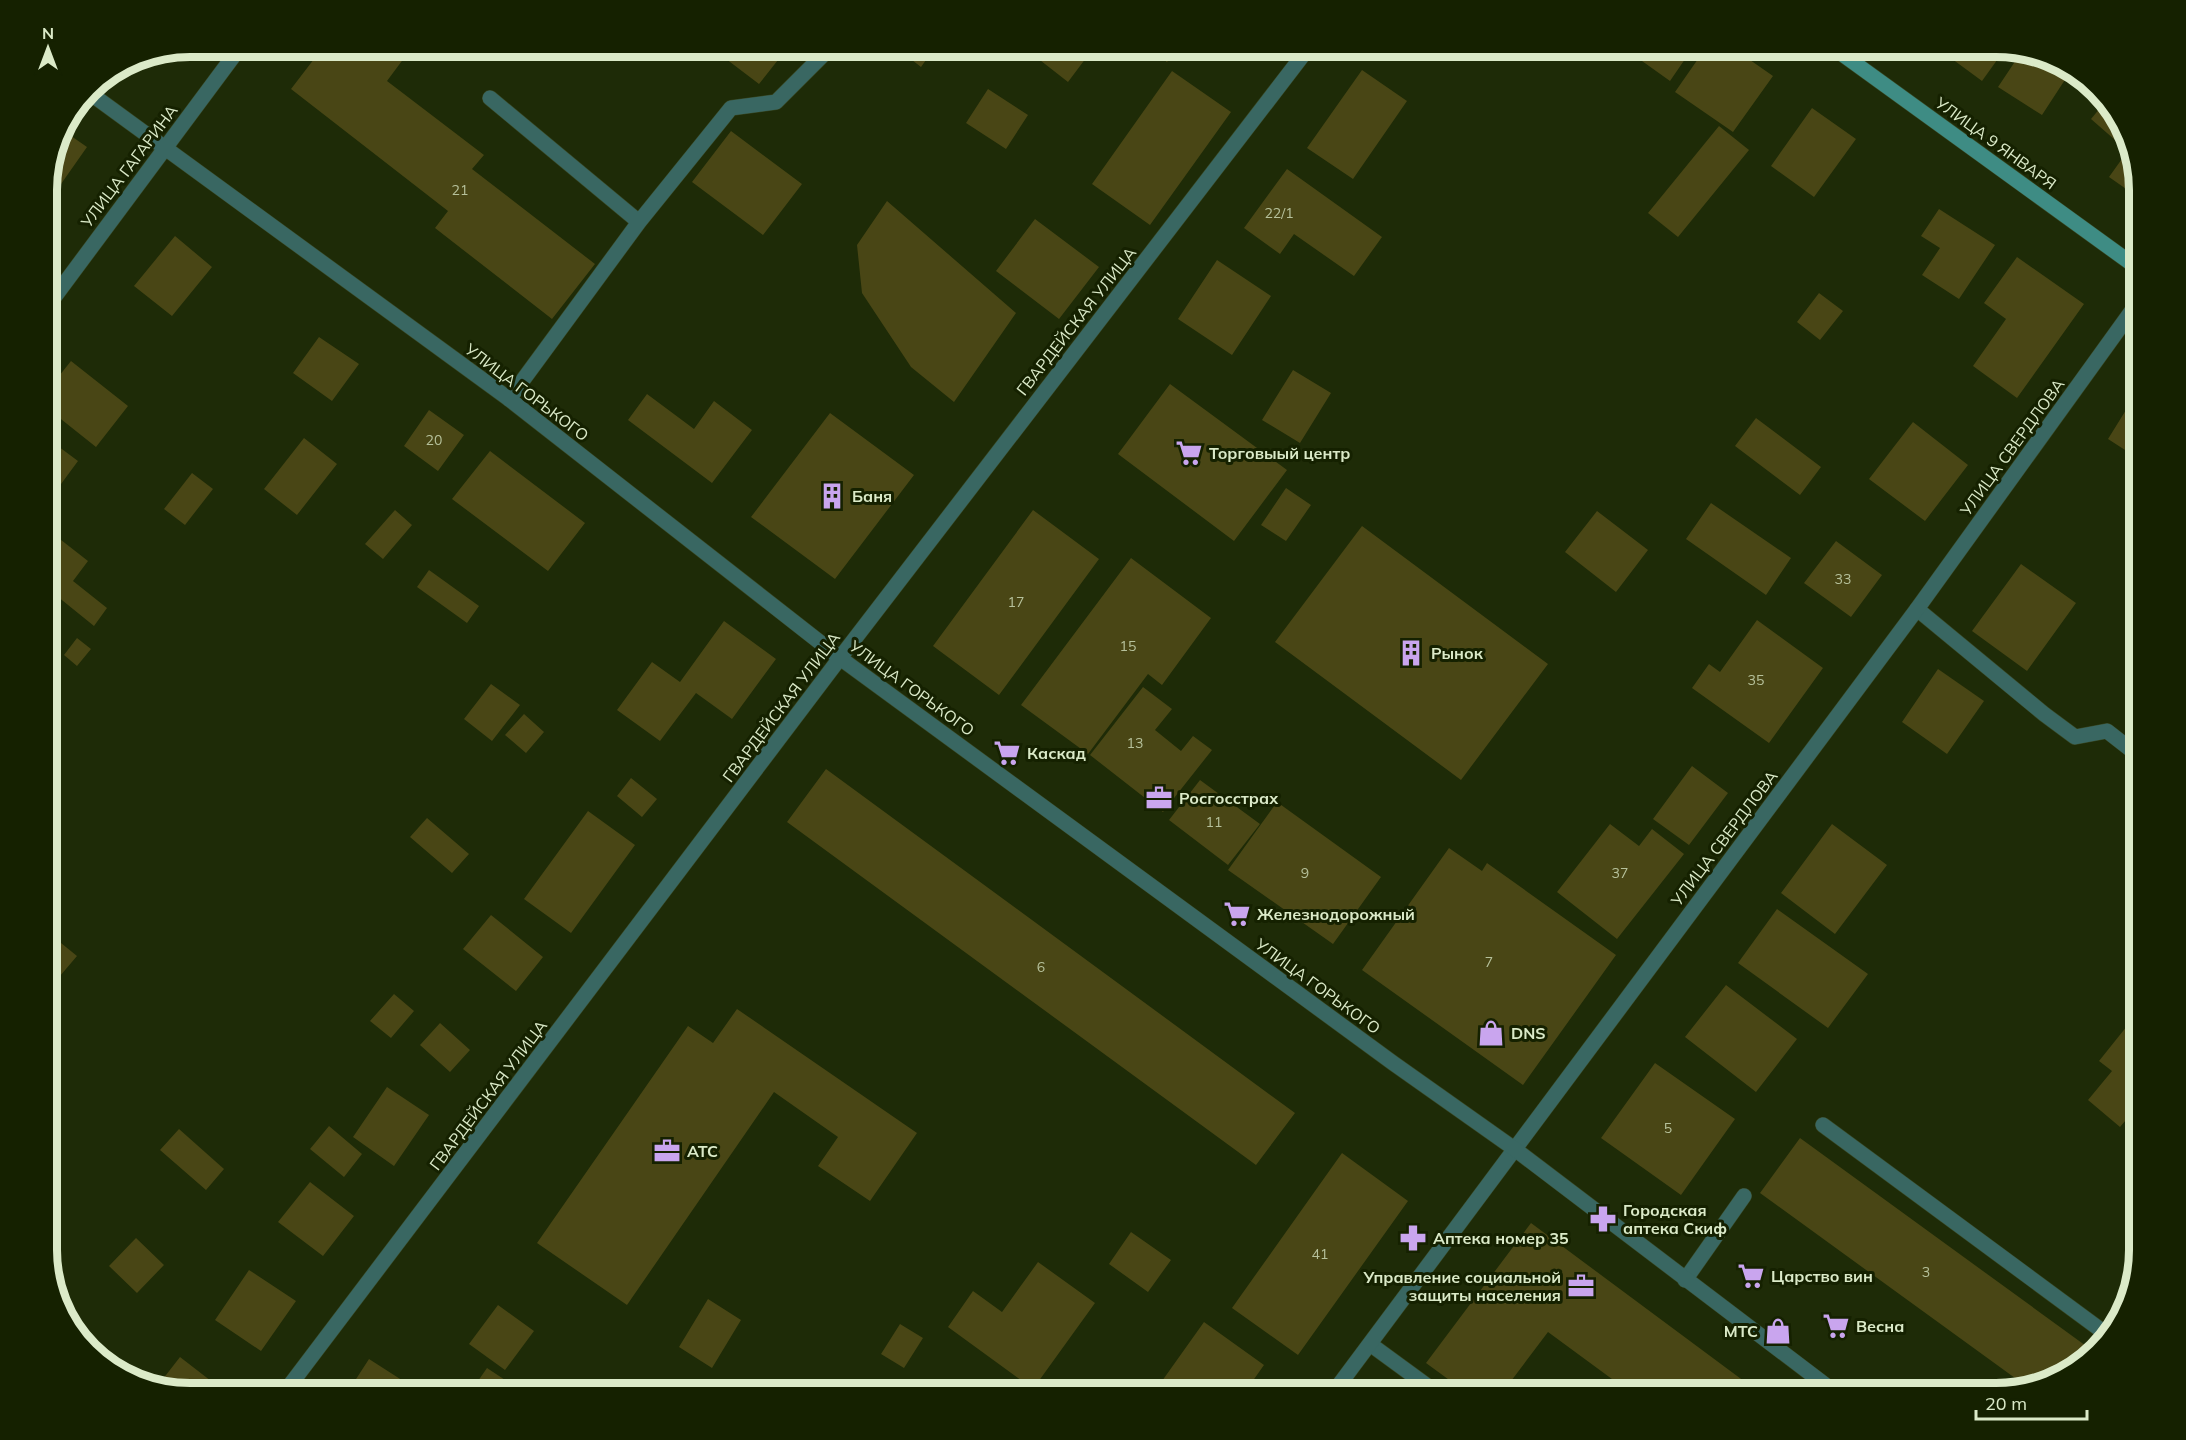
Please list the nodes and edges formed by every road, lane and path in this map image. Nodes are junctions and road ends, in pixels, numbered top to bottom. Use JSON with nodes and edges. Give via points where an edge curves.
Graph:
{"nodes":[{"id":1,"x":233,"y":57,"type":"edge"},
{"id":2,"x":821,"y":57,"type":"edge"},
{"id":3,"x":1302,"y":57,"type":"edge"},
{"id":4,"x":1846,"y":57,"type":"edge"},
{"id":5,"x":95,"y":97,"type":"edge"},
{"id":6,"x":490,"y":98,"type":"dead end"},
{"id":7,"x":165,"y":148,"type":"junction"},
{"id":8,"x":639,"y":222,"type":"junction"},
{"id":9,"x":2129,"y":262,"type":"edge"},
{"id":10,"x":57,"y":294,"type":"edge"},
{"id":11,"x":2129,"y":316,"type":"edge"},
{"id":12,"x":509,"y":399,"type":"junction"},
{"id":13,"x":1917,"y":609,"type":"junction"},
{"id":14,"x":840,"y":658,"type":"junction"},
{"id":15,"x":2129,"y":748,"type":"edge"},
{"id":16,"x":1823,"y":1125,"type":"dead end"},
{"id":17,"x":1515,"y":1149,"type":"junction"},
{"id":18,"x":1744,"y":1196,"type":"dead end"},
{"id":19,"x":1685,"y":1280,"type":"junction"},
{"id":20,"x":2102,"y":1331,"type":"edge"},
{"id":21,"x":1370,"y":1344,"type":"junction"},
{"id":22,"x":292,"y":1383,"type":"edge"},
{"id":23,"x":1341,"y":1383,"type":"edge"},
{"id":24,"x":1422,"y":1383,"type":"edge"},
{"id":25,"x":1821,"y":1383,"type":"edge"}],
"edges":[{"from":1,"to":7,"type":"street","name":"УЛИЦА ГАГАРИНА"},
{"from":2,"to":8,"type":"street","via":[[776,102],[731,108]]},
{"from":3,"to":14,"type":"street","name":"ГВАРДЕЙСКАЯ УЛИЦА"},
{"from":4,"to":9,"type":"main road","name":"УЛИЦА 9 ЯНВАРЯ"},
{"from":5,"to":7,"type":"street","name":"УЛИЦА ГОРЬКОГО"},
{"from":6,"to":8,"type":"street"},
{"from":7,"to":10,"type":"street","name":"УЛИЦА ГАГАРИНА"},
{"from":7,"to":12,"type":"street","name":"УЛИЦА ГОРЬКОГО"},
{"from":8,"to":12,"type":"street"},
{"from":11,"to":13,"type":"street","name":"УЛИЦА СВЕРДЛОВА"},
{"from":12,"to":14,"type":"street","name":"УЛИЦА ГОРЬКОГО"},
{"from":13,"to":15,"type":"street","via":[[2075,737],[2107,731]]},
{"from":13,"to":17,"type":"street","name":"УЛИЦА СВЕРДЛОВА"},
{"from":14,"to":17,"type":"street","name":"УЛИЦА ГОРЬКОГО"},
{"from":14,"to":22,"type":"street","name":"ГВАРДЕЙСКАЯ УЛИЦА"},
{"from":16,"to":20,"type":"street"},
{"from":17,"to":19,"type":"street","name":"УЛИЦА ГОРЬКОГО"},
{"from":17,"to":21,"type":"street","name":"УЛИЦА СВЕРДЛОВА"},
{"from":18,"to":19,"type":"street"},
{"from":19,"to":25,"type":"street","name":"УЛИЦА ГОРЬКОГО"},
{"from":21,"to":23,"type":"street","name":"УЛИЦА СВЕРДЛОВА"},
{"from":21,"to":24,"type":"street"}]}
